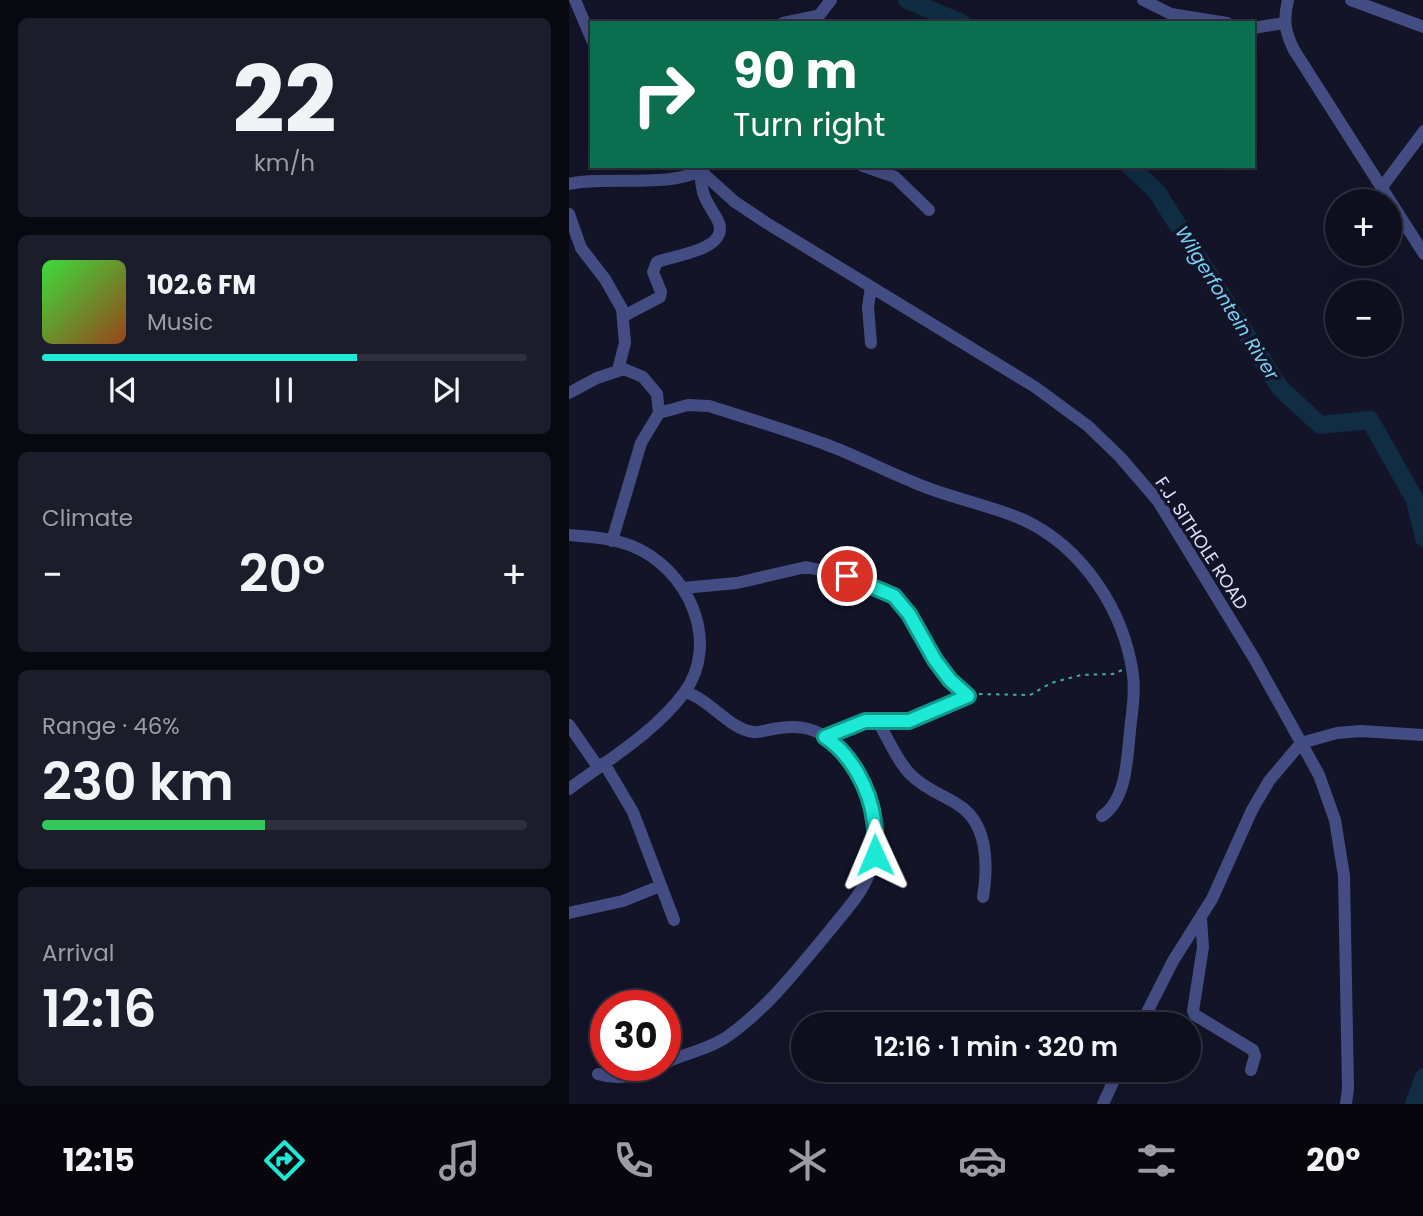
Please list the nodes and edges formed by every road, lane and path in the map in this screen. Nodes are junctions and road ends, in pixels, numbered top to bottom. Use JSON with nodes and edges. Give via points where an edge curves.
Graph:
{"nodes":[{"id":1,"x":575,"y":0,"type":"edge"},
{"id":2,"x":1143,"y":0,"type":"edge"},
{"id":3,"x":1288,"y":0,"type":"edge"},
{"id":4,"x":1351,"y":0,"type":"edge"},
{"id":5,"x":829,"y":2,"type":"edge"},
{"id":6,"x":815,"y":20,"type":"edge"},
{"id":7,"x":1214,"y":21,"type":"edge"},
{"id":8,"x":1284,"y":23,"type":"junction"},
{"id":9,"x":588,"y":26,"type":"edge"},
{"id":10,"x":1423,"y":27,"type":"edge"},
{"id":11,"x":1255,"y":28,"type":"edge"},
{"id":12,"x":1423,"y":131,"type":"edge"},
{"id":13,"x":700,"y":168,"type":"edge"},
{"id":14,"x":869,"y":168,"type":"edge"},
{"id":15,"x":569,"y":184,"type":"edge"},
{"id":16,"x":1382,"y":187,"type":"junction"},
{"id":17,"x":929,"y":210,"type":"dead end"},
{"id":18,"x":569,"y":214,"type":"edge"},
{"id":19,"x":1421,"y":246,"type":"edge"},
{"id":20,"x":871,"y":287,"type":"junction"},
{"id":21,"x":624,"y":316,"type":"junction"},
{"id":22,"x":871,"y":343,"type":"dead end"},
{"id":23,"x":618,"y":370,"type":"junction"},
{"id":24,"x":569,"y":393,"type":"edge"},
{"id":25,"x":659,"y":413,"type":"junction"},
{"id":26,"x":569,"y":536,"type":"edge"},
{"id":27,"x":612,"y":541,"type":"junction"},
{"id":28,"x":683,"y":588,"type":"junction"},
{"id":29,"x":1130,"y":662,"type":"junction"},
{"id":30,"x":685,"y":692,"type":"junction"},
{"id":31,"x":968,"y":696,"type":"junction"},
{"id":32,"x":877,"y":720,"type":"junction"},
{"id":33,"x":569,"y":725,"type":"edge"},
{"id":34,"x":1423,"y":735,"type":"edge"},
{"id":35,"x":825,"y":737,"type":"junction"},
{"id":36,"x":1301,"y":743,"type":"junction"},
{"id":37,"x":601,"y":765,"type":"junction"},
{"id":38,"x":569,"y":789,"type":"edge"},
{"id":39,"x":1102,"y":816,"type":"dead end"},
{"id":40,"x":660,"y":886,"type":"junction"},
{"id":41,"x":983,"y":897,"type":"dead end"},
{"id":42,"x":569,"y":914,"type":"edge"},
{"id":43,"x":1201,"y":918,"type":"junction"},
{"id":44,"x":674,"y":920,"type":"dead end"},
{"id":45,"x":1147,"y":1012,"type":"edge"},
{"id":46,"x":681,"y":1057,"type":"edge"},
{"id":47,"x":1251,"y":1070,"type":"dead end"},
{"id":48,"x":1113,"y":1082,"type":"edge"},
{"id":49,"x":1103,"y":1104,"type":"edge"},
{"id":50,"x":1346,"y":1104,"type":"edge"}],
"edges":[{"from":1,"to":9,"type":"street"},
{"from":2,"to":7,"type":"street","via":[[1171,14]]},
{"from":3,"to":8,"type":"street"},
{"from":4,"to":10,"type":"street"},
{"from":5,"to":6,"type":"street"},
{"from":8,"to":11,"type":"street"},
{"from":8,"to":16,"type":"street","via":[[1294,50]]},
{"from":12,"to":16,"type":"street"},
{"from":13,"to":15,"type":"street","via":[[673,179],[589,179]]},
{"from":13,"to":20,"type":"street","name":"F.J. SITHOLE ROAD","via":[[745,209]]},
{"from":13,"to":21,"type":"street","via":[[701,194],[718,219],[718,237],[707,246],[657,262],[653,272],[660,297]]},
{"from":14,"to":17,"type":"street","via":[[895,177]]},
{"from":16,"to":19,"type":"street"},
{"from":18,"to":21,"type":"street","via":[[581,248],[605,279]]},
{"from":20,"to":22,"type":"street"},
{"from":20,"to":36,"type":"street","name":"F.J. SITHOLE ROAD","via":[[1035,387],[1088,426],[1120,457],[1158,501],[1186,545]]},
{"from":21,"to":23,"type":"street","via":[[625,343]]},
{"from":23,"to":24,"type":"street"},
{"from":23,"to":25,"type":"street","via":[[631,370],[643,377],[657,394]]},
{"from":25,"to":27,"type":"street","via":[[641,443]]},
{"from":25,"to":29,"type":"street","via":[[708,405],[1023,520],[1057,541],[1102,589]]},
{"from":26,"to":27,"type":"street"},
{"from":27,"to":28,"type":"street","via":[[647,554]]},
{"from":28,"to":30,"type":"street","via":[[700,635],[694,674]]},
{"from":28,"to":31,"type":"street","via":[[737,583],[806,567],[871,585],[894,596],[935,660]]},
{"from":29,"to":31,"type":"path","via":[[1116,673],[1081,675],[1029,695],[991,692]]},
{"from":29,"to":39,"type":"street","via":[[1134,698],[1121,788]]},
{"from":30,"to":35,"type":"street","via":[[753,732],[797,726]]},
{"from":30,"to":37,"type":"street","via":[[653,725]]},
{"from":31,"to":32,"type":"street","via":[[909,721]]},
{"from":32,"to":35,"type":"street"},
{"from":32,"to":41,"type":"street","via":[[909,773],[971,817],[987,854]]},
{"from":33,"to":37,"type":"street"},
{"from":34,"to":36,"type":"street","via":[[1361,731]]},
{"from":35,"to":46,"type":"street","via":[[855,767],[872,811],[875,855],[864,885],[794,972],[745,1022],[717,1043]]},
{"from":36,"to":43,"type":"street","via":[[1252,810]]},
{"from":36,"to":50,"type":"street","name":"F.J. SITHOLE ROAD","via":[[1319,775],[1335,820],[1344,876]]},
{"from":37,"to":38,"type":"street"},
{"from":37,"to":40,"type":"street","via":[[633,812]]},
{"from":40,"to":42,"type":"street"},
{"from":40,"to":44,"type":"street"},
{"from":43,"to":45,"type":"street"},
{"from":43,"to":47,"type":"street","via":[[1203,947],[1193,1011],[1253,1051]]},
{"from":48,"to":49,"type":"street"}]}
